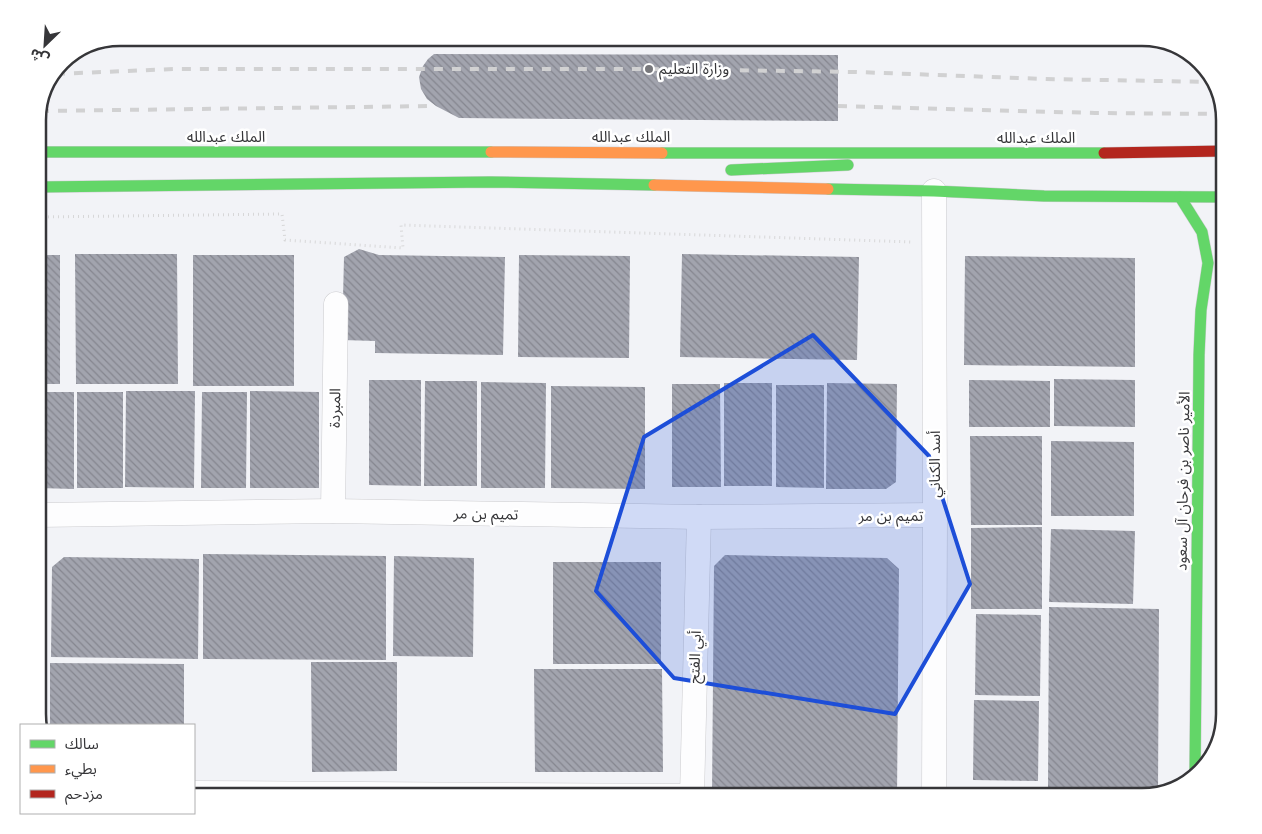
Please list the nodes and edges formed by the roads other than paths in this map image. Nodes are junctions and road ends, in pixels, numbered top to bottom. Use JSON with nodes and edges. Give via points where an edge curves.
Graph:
{"nodes":[{"id":1,"x":1216,"y":151,"type":"edge"},
{"id":2,"x":46,"y":152,"type":"edge"},
{"id":3,"x":1092,"y":153,"type":"junction"},
{"id":4,"x":717,"y":171,"type":"dead end"},
{"id":5,"x":658,"y":174,"type":"dead end"},
{"id":6,"x":490,"y":182,"type":"junction"},
{"id":7,"x":46,"y":187,"type":"edge"},
{"id":8,"x":934,"y":191,"type":"junction"},
{"id":9,"x":1180,"y":197,"type":"junction"},
{"id":10,"x":1216,"y":198,"type":"edge"},
{"id":11,"x":336,"y":304,"type":"dead end"},
{"id":12,"x":1211,"y":313,"type":"dead end"},
{"id":13,"x":1200,"y":355,"type":"junction"},
{"id":14,"x":333,"y":511,"type":"junction"},
{"id":15,"x":46,"y":515,"type":"edge"},
{"id":16,"x":935,"y":515,"type":"junction"},
{"id":17,"x":699,"y":517,"type":"junction"},
{"id":18,"x":1195,"y":764,"type":"edge"},
{"id":19,"x":692,"y":788,"type":"edge"},
{"id":20,"x":934,"y":788,"type":"edge"}],
"edges":[{"from":1,"to":3,"type":"main road","name":"الملك عبدالله"},
{"from":2,"to":3,"type":"main road","name":"الملك عبدالله"},
{"from":3,"to":4,"type":"main road"},
{"from":5,"to":6,"type":"main road"},
{"from":6,"to":7,"type":"main road"},
{"from":6,"to":8,"type":"main road"},
{"from":8,"to":9,"type":"main road"},
{"from":8,"to":16,"type":"street","name":"أسد الكناني"},
{"from":9,"to":10,"type":"main road"},
{"from":9,"to":13,"type":"main road","name":"الأمير ناصر بن فرحان آل سعود","via":[[1202,232],[1208,263],[1201,310]]},
{"from":11,"to":14,"type":"street","name":"المبردة"},
{"from":12,"to":13,"type":"main road"},
{"from":13,"to":18,"type":"main road","name":"الأمير ناصر بن فرحان آل سعود"},
{"from":14,"to":15,"type":"street","name":"تميم بن مر"},
{"from":14,"to":17,"type":"street","name":"تميم بن مر"},
{"from":16,"to":17,"type":"street","name":"تميم بن مر"},
{"from":16,"to":20,"type":"street","name":"أسد الكناني"},
{"from":17,"to":19,"type":"street","name":"أبي الفتح"}]}
